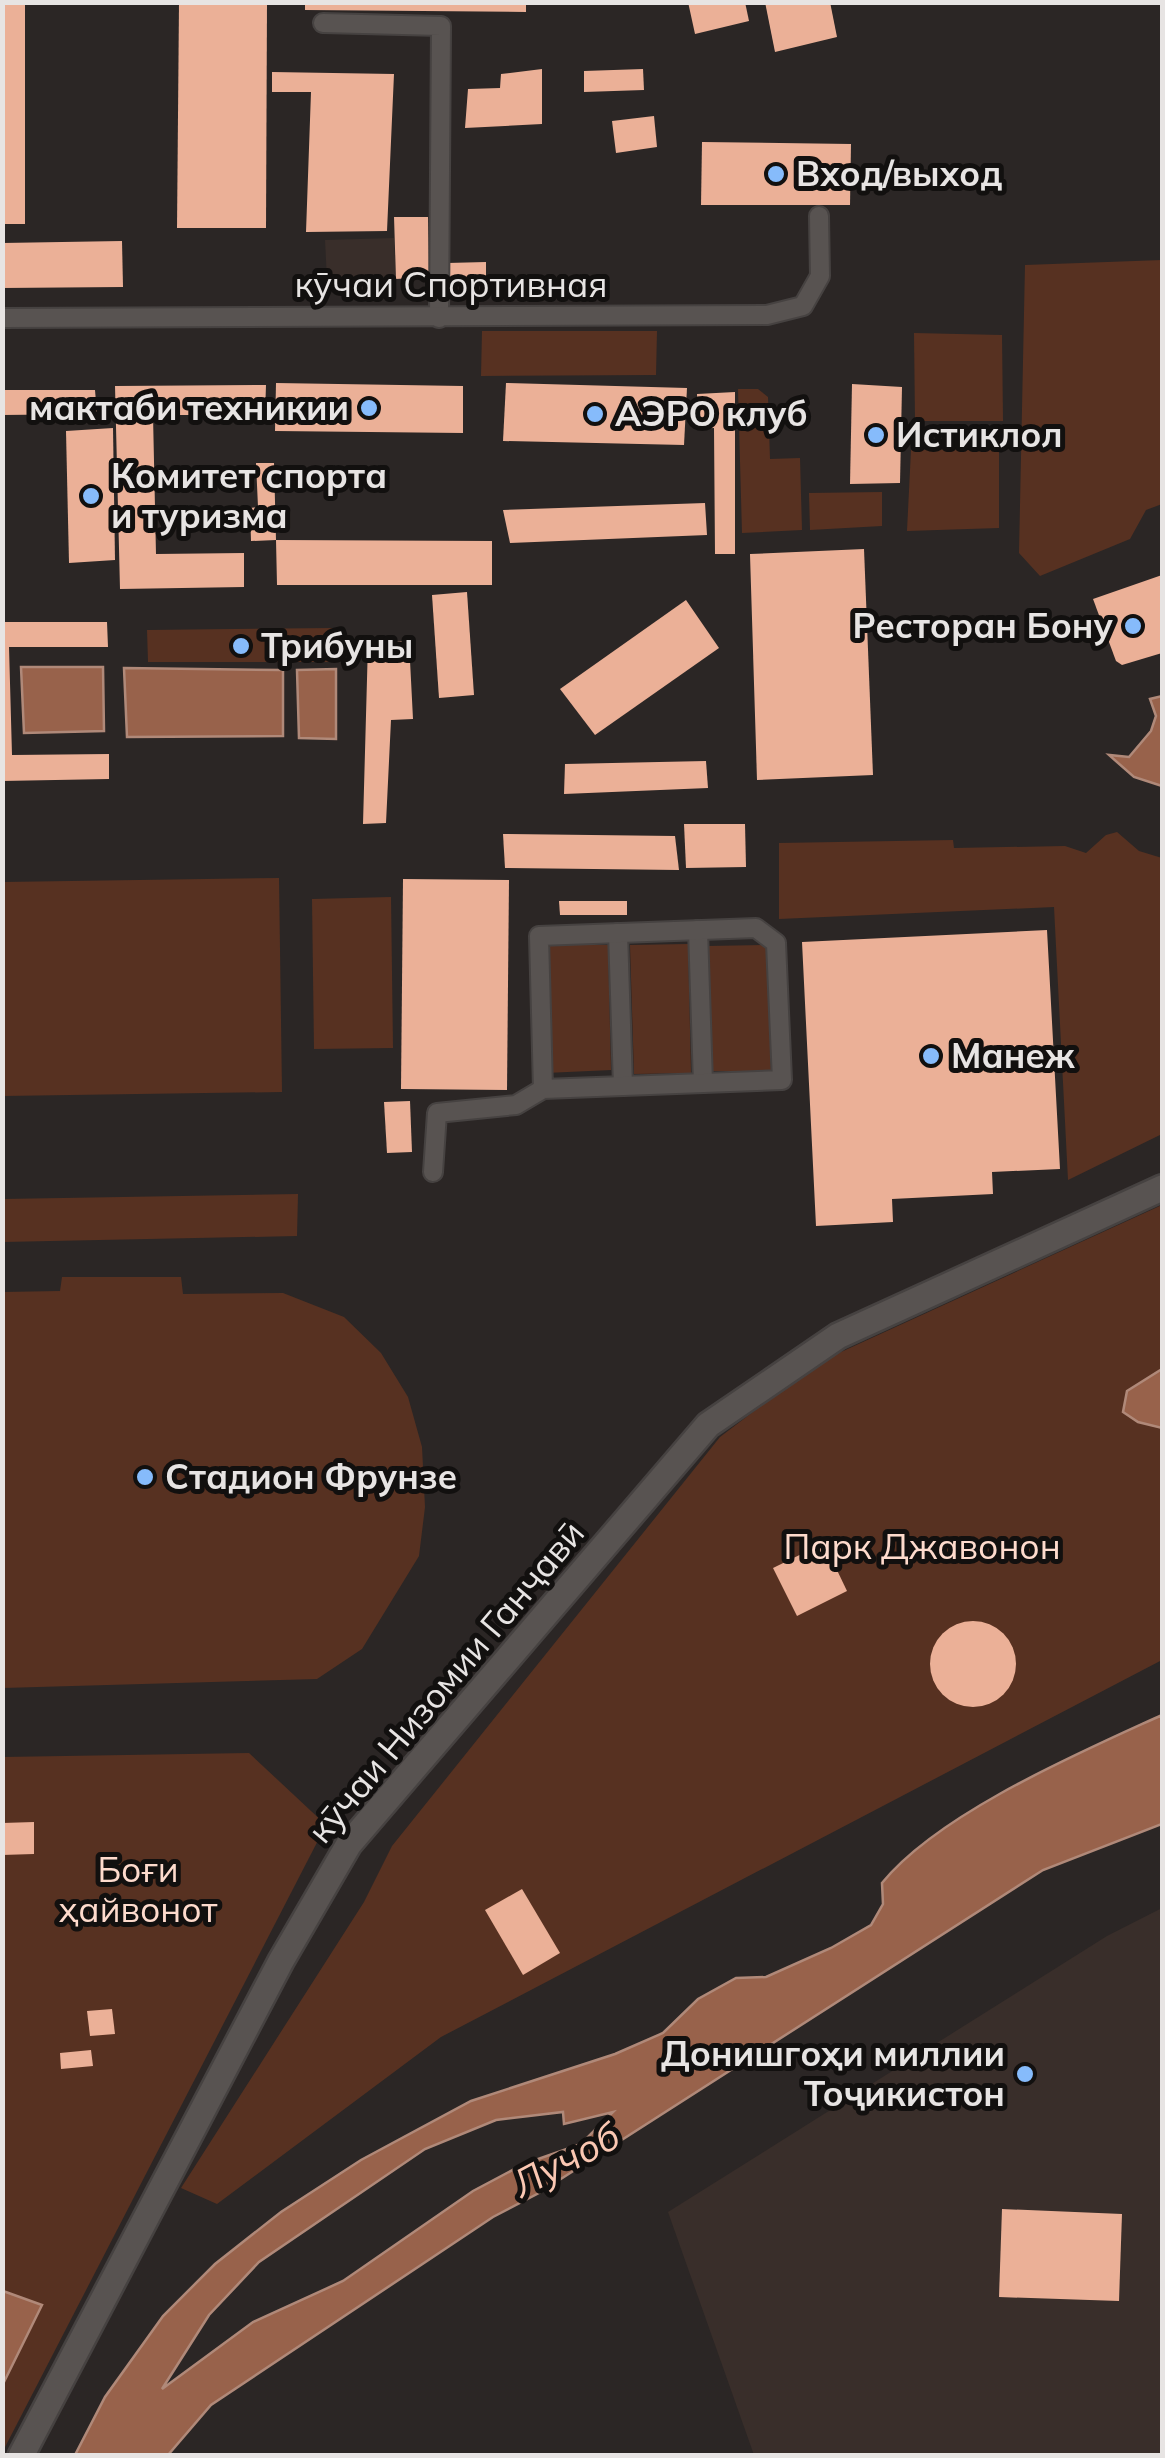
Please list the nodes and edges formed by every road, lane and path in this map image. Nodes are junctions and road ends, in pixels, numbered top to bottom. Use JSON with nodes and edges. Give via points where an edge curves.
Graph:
{"nodes":[{"id":1,"x":323,"y":23,"type":"dead end"},
{"id":2,"x":819,"y":216,"type":"dead end"},
{"id":3,"x":2,"y":318,"type":"edge"},
{"id":4,"x":440,"y":318,"type":"junction"},
{"id":5,"x":698,"y":930,"type":"junction"},
{"id":6,"x":618,"y":933,"type":"junction"},
{"id":7,"x":702,"y":1084,"type":"junction"},
{"id":8,"x":623,"y":1086,"type":"junction"},
{"id":9,"x":542,"y":1090,"type":"junction"},
{"id":10,"x":432,"y":1172,"type":"dead end"},
{"id":11,"x":1162,"y":1188,"type":"edge"},
{"id":12,"x":21,"y":2456,"type":"edge"}],
"edges":[{"from":1,"to":4,"type":"street","via":[[441,26]]},
{"from":2,"to":4,"type":"street","name":"кӯчаи Спортивная","via":[[820,276],[803,306],[767,316]]},
{"from":3,"to":4,"type":"street","name":"кӯчаи Спортивная"},
{"from":5,"to":6,"type":"street"},
{"from":5,"to":7,"type":"street"},
{"from":5,"to":7,"type":"street","via":[[756,928],[776,943],[782,1080]]},
{"from":6,"to":8,"type":"street"},
{"from":6,"to":9,"type":"street","via":[[539,936]]},
{"from":7,"to":8,"type":"street"},
{"from":8,"to":9,"type":"street"},
{"from":9,"to":10,"type":"street","via":[[516,1105],[437,1113]]},
{"from":11,"to":12,"type":"street","name":"кӯчаи Низомии Ганҷавӣ","via":[[838,1336],[708,1426],[349,1844]]}]}
